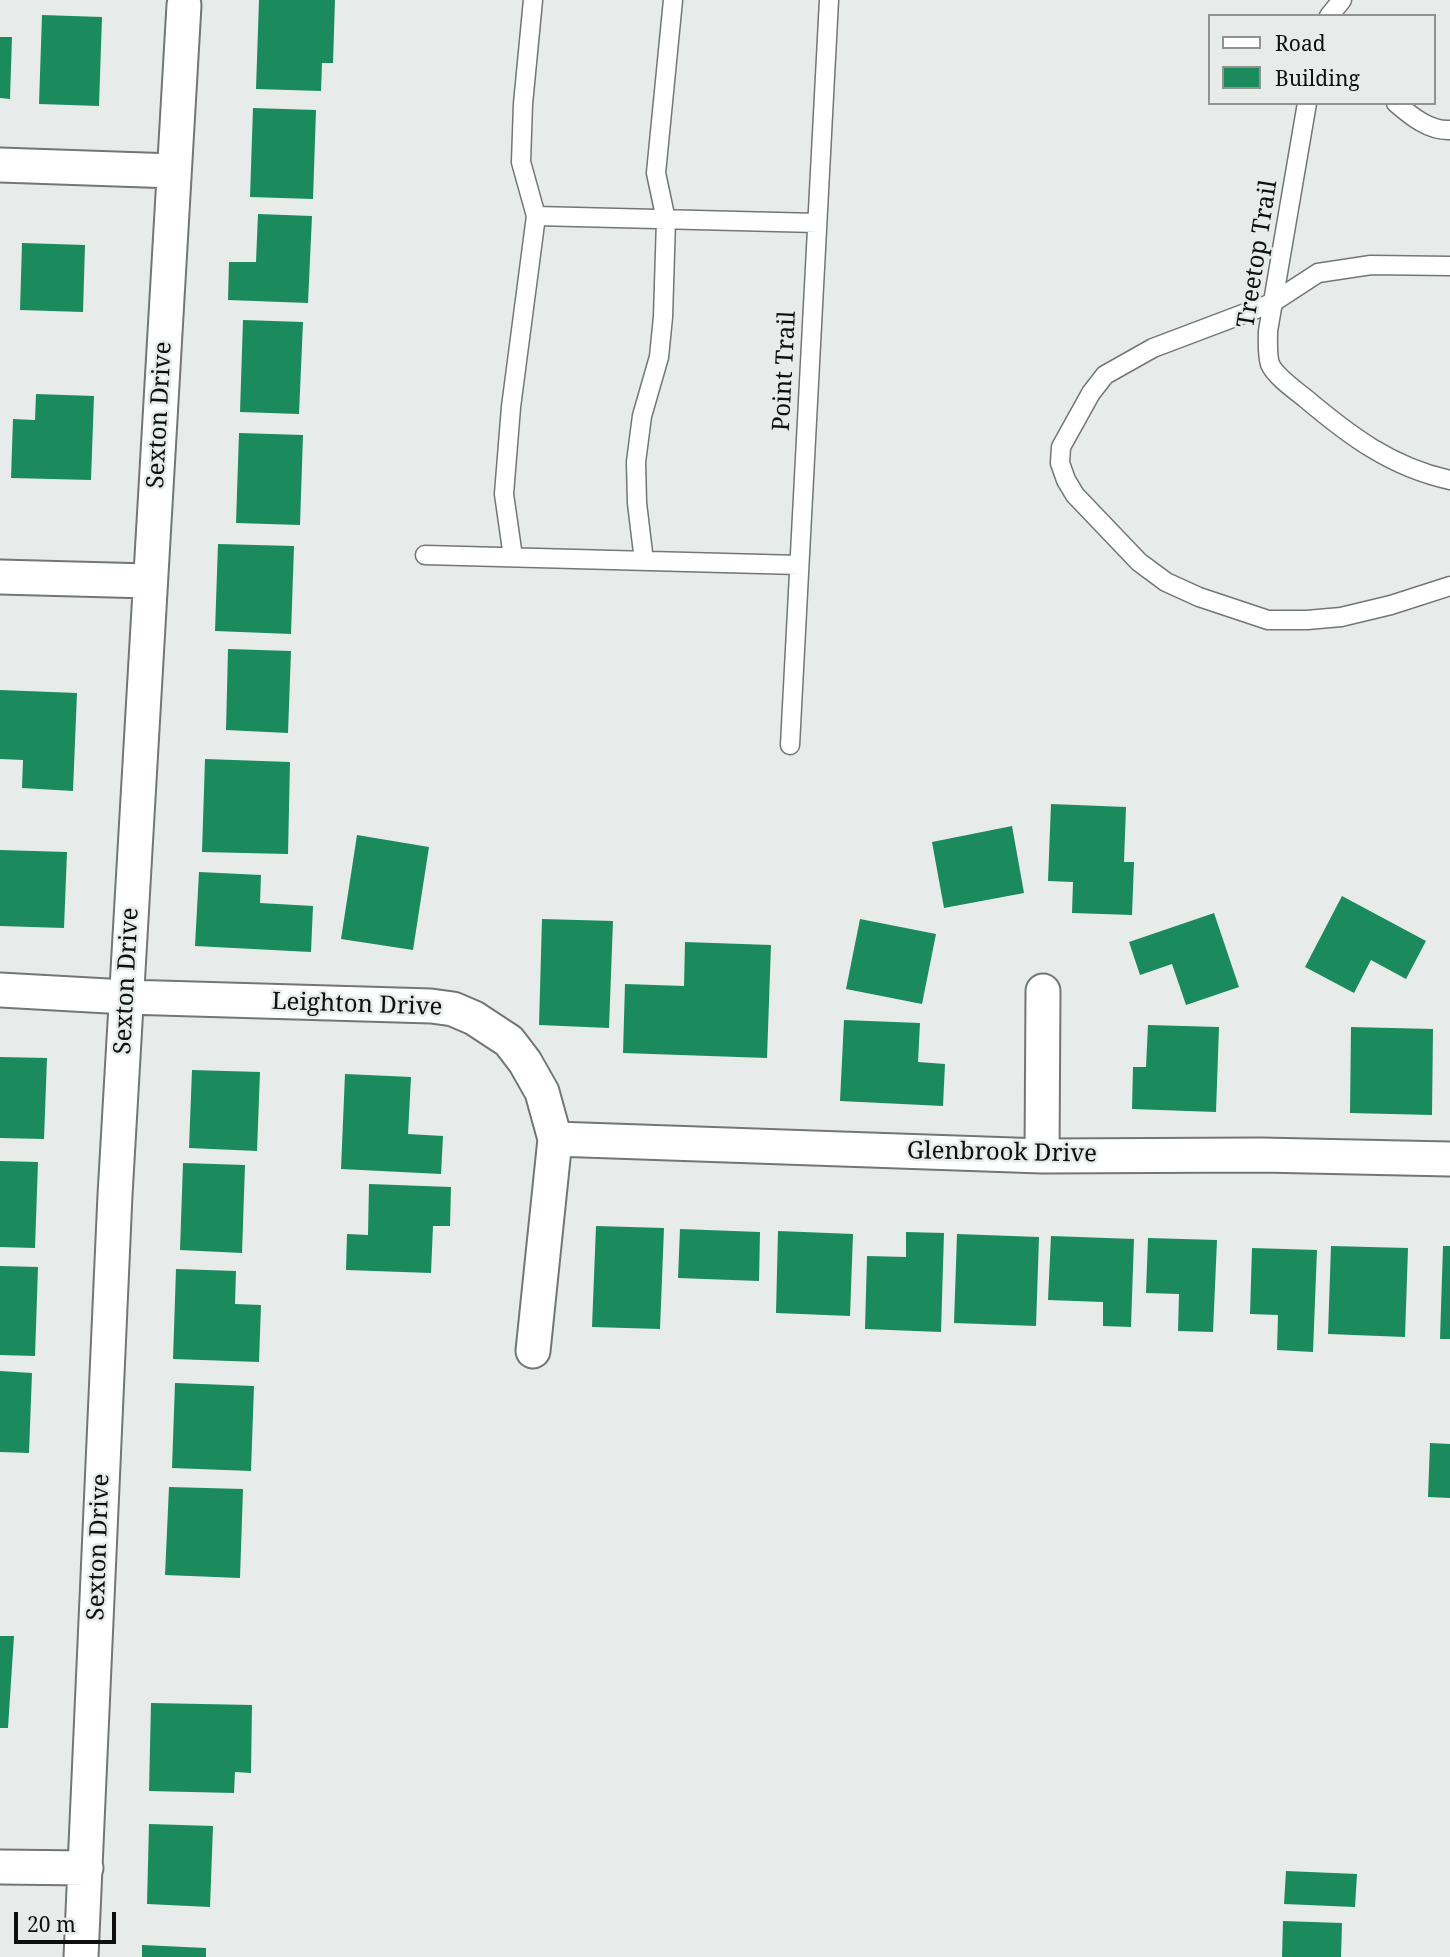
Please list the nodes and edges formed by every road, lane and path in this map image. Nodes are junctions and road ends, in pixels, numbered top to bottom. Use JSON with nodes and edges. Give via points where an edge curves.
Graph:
{"nodes":[{"id":1,"x":533,"y":0,"type":"edge"},
{"id":2,"x":673,"y":0,"type":"edge"},
{"id":3,"x":829,"y":0,"type":"edge"},
{"id":4,"x":1342,"y":0,"type":"edge"},
{"id":5,"x":184,"y":5,"type":"dead end"},
{"id":6,"x":1331,"y":14,"type":"edge"},
{"id":7,"x":1307,"y":105,"type":"edge"},
{"id":8,"x":1398,"y":105,"type":"edge"},
{"id":9,"x":1450,"y":130,"type":"edge"},
{"id":10,"x":0,"y":165,"type":"edge"},
{"id":11,"x":174,"y":170,"type":"junction"},
{"id":12,"x":536,"y":216,"type":"junction"},
{"id":13,"x":667,"y":220,"type":"junction"},
{"id":14,"x":817,"y":223,"type":"junction"},
{"id":15,"x":1450,"y":266,"type":"edge"},
{"id":16,"x":1272,"y":303,"type":"junction"},
{"id":17,"x":1450,"y":480,"type":"edge"},
{"id":18,"x":425,"y":555,"type":"dead end"},
{"id":19,"x":513,"y":557,"type":"junction"},
{"id":20,"x":644,"y":561,"type":"junction"},
{"id":21,"x":799,"y":565,"type":"junction"},
{"id":22,"x":0,"y":577,"type":"edge"},
{"id":23,"x":149,"y":581,"type":"junction"},
{"id":24,"x":1450,"y":586,"type":"edge"},
{"id":25,"x":790,"y":745,"type":"dead end"},
{"id":26,"x":0,"y":990,"type":"edge"},
{"id":27,"x":1043,"y":991,"type":"dead end"},
{"id":28,"x":126,"y":998,"type":"junction"},
{"id":29,"x":555,"y":1139,"type":"junction"},
{"id":30,"x":1042,"y":1156,"type":"junction"},
{"id":31,"x":1450,"y":1159,"type":"edge"},
{"id":32,"x":533,"y":1351,"type":"dead end"},
{"id":33,"x":0,"y":1867,"type":"edge"},
{"id":34,"x":86,"y":1868,"type":"junction"},
{"id":35,"x":81,"y":1957,"type":"edge"}],
"edges":[{"from":1,"to":12,"type":"lane","via":[[521,162]]},
{"from":2,"to":13,"type":"lane","via":[[656,173]]},
{"from":3,"to":14,"type":"lane","name":"Point Trail"},
{"from":4,"to":6,"type":"lane"},
{"from":5,"to":11,"type":"street","name":"Sexton Drive"},
{"from":7,"to":16,"type":"lane","name":"Treetop Trail"},
{"from":8,"to":9,"type":"lane","via":[[1428,126]]},
{"from":10,"to":11,"type":"street"},
{"from":11,"to":23,"type":"street","name":"Sexton Drive"},
{"from":12,"to":13,"type":"lane"},
{"from":12,"to":19,"type":"lane","via":[[504,494]]},
{"from":13,"to":14,"type":"lane"},
{"from":13,"to":20,"type":"lane","via":[[659,357],[642,416],[636,462]]},
{"from":14,"to":21,"type":"lane","name":"Point Trail"},
{"from":15,"to":16,"type":"lane","via":[[1371,265],[1318,273]]},
{"from":16,"to":17,"type":"lane","name":"Treetop Trail","via":[[1270,364],[1286,383],[1345,432],[1391,460]]},
{"from":16,"to":24,"type":"lane","via":[[1153,348],[1105,374],[1061,447],[1060,463],[1075,495],[1139,562],[1166,582],[1268,620],[1341,617]]},
{"from":18,"to":19,"type":"lane"},
{"from":19,"to":20,"type":"lane"},
{"from":20,"to":21,"type":"lane"},
{"from":21,"to":25,"type":"lane","name":"Point Trail"},
{"from":22,"to":23,"type":"street"},
{"from":23,"to":28,"type":"street","name":"Sexton Drive"},
{"from":26,"to":28,"type":"street","name":"Leighton Drive"},
{"from":27,"to":30,"type":"street"},
{"from":28,"to":29,"type":"street","name":"Leighton Drive","via":[[453,1009],[509,1041],[542,1093]]},
{"from":28,"to":34,"type":"street","name":"Sexton Drive"},
{"from":29,"to":30,"type":"street","name":"Glenbrook Drive"},
{"from":29,"to":32,"type":"street","name":"Leighton Drive"},
{"from":30,"to":31,"type":"street","name":"Glenbrook Drive"},
{"from":33,"to":34,"type":"street"},
{"from":34,"to":35,"type":"street","name":"Sexton Drive"}]}
